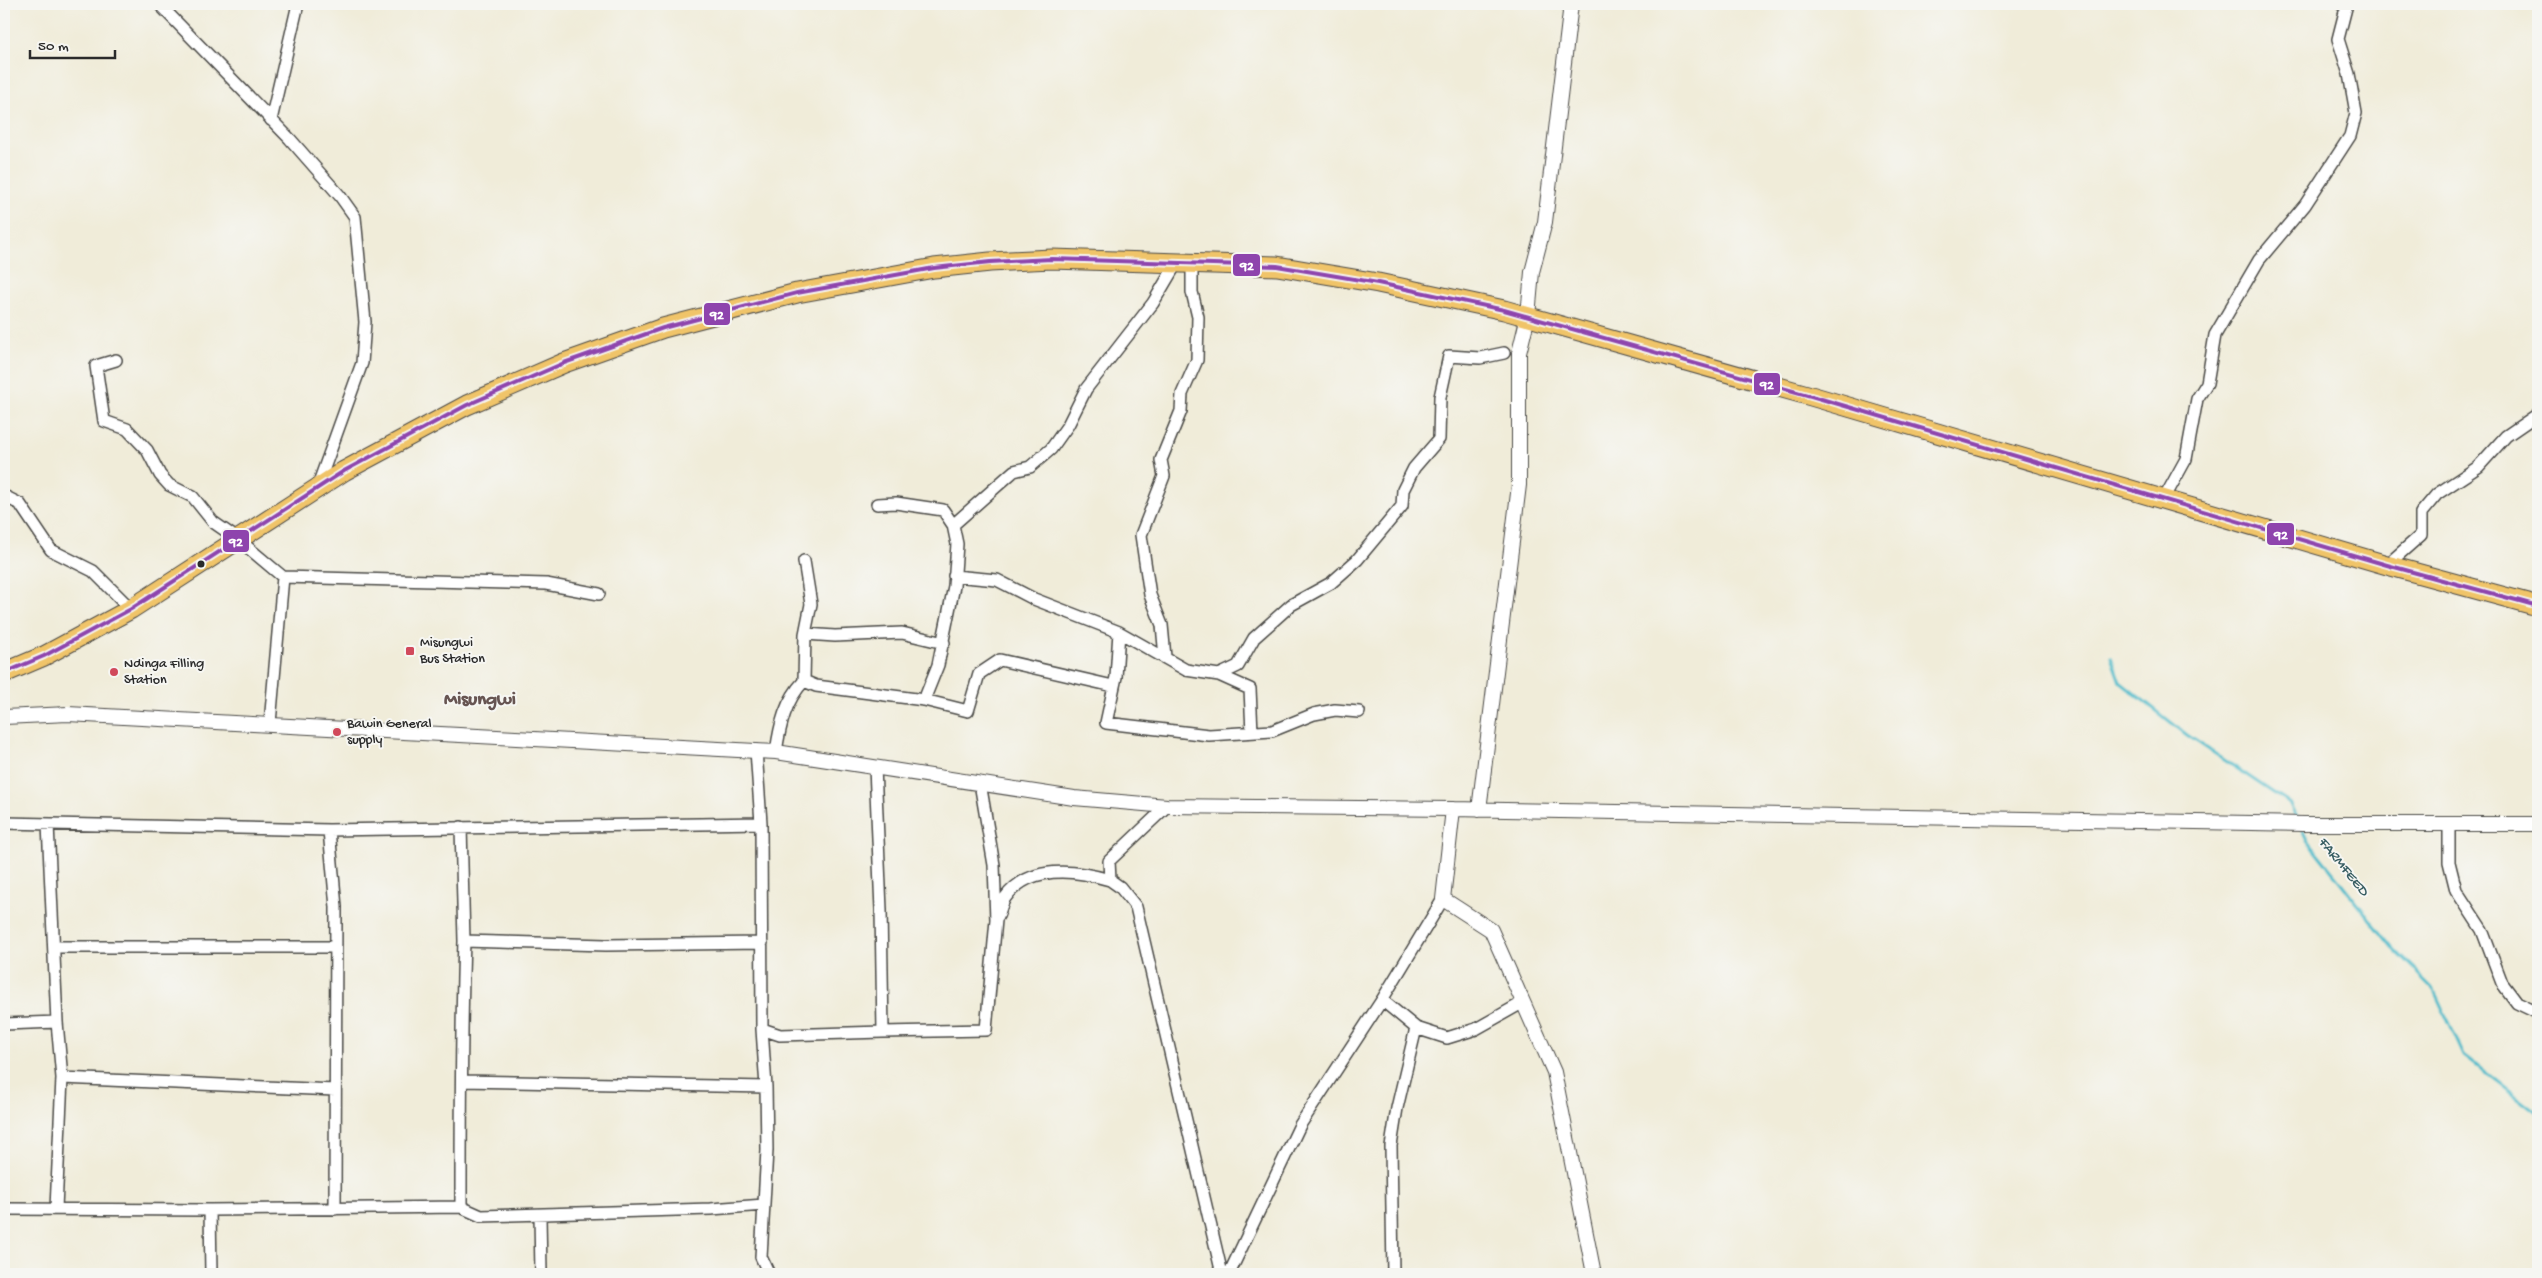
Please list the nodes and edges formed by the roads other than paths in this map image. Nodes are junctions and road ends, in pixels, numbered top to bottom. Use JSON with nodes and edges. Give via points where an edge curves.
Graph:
{"nodes":[{"id":1,"x":159,"y":4,"type":"edge"},
{"id":2,"x":298,"y":4,"type":"edge"},
{"id":3,"x":1571,"y":4,"type":"edge"},
{"id":4,"x":2341,"y":4,"type":"edge"},
{"id":5,"x":271,"y":120,"type":"junction"},
{"id":6,"x":1184,"y":264,"type":"junction"},
{"id":7,"x":1528,"y":316,"type":"junction"},
{"id":8,"x":1504,"y":353,"type":"dead end"},
{"id":9,"x":116,"y":360,"type":"dead end"},
{"id":10,"x":2538,"y":414,"type":"edge"},
{"id":11,"x":318,"y":485,"type":"junction"},
{"id":12,"x":4,"y":496,"type":"edge"},
{"id":13,"x":2164,"y":499,"type":"junction"},
{"id":14,"x":877,"y":504,"type":"dead end"},
{"id":15,"x":953,"y":525,"type":"junction"},
{"id":16,"x":239,"y":540,"type":"junction"},
{"id":17,"x":804,"y":561,"type":"dead end"},
{"id":18,"x":2387,"y":565,"type":"junction"},
{"id":19,"x":954,"y":576,"type":"junction"},
{"id":20,"x":283,"y":577,"type":"junction"},
{"id":21,"x":599,"y":594,"type":"dead end"},
{"id":22,"x":2538,"y":606,"type":"edge"},
{"id":23,"x":131,"y":609,"type":"junction"},
{"id":24,"x":1119,"y":632,"type":"junction"},
{"id":25,"x":805,"y":634,"type":"junction"},
{"id":26,"x":944,"y":643,"type":"junction"},
{"id":27,"x":1164,"y":657,"type":"junction"},
{"id":28,"x":4,"y":674,"type":"edge"},
{"id":29,"x":1219,"y":674,"type":"junction"},
{"id":30,"x":804,"y":681,"type":"junction"},
{"id":31,"x":1113,"y":686,"type":"junction"},
{"id":32,"x":924,"y":700,"type":"junction"},
{"id":33,"x":1359,"y":712,"type":"dead end"},
{"id":34,"x":4,"y":717,"type":"edge"},
{"id":35,"x":270,"y":723,"type":"junction"},
{"id":36,"x":1252,"y":732,"type":"junction"},
{"id":37,"x":756,"y":750,"type":"junction"},
{"id":38,"x":776,"y":752,"type":"junction"},
{"id":39,"x":875,"y":767,"type":"junction"},
{"id":40,"x":980,"y":783,"type":"junction"},
{"id":41,"x":1167,"y":806,"type":"junction"},
{"id":42,"x":1452,"y":809,"type":"junction"},
{"id":43,"x":1479,"y":810,"type":"junction"},
{"id":44,"x":4,"y":823,"type":"edge"},
{"id":45,"x":761,"y":823,"type":"junction"},
{"id":46,"x":48,"y":824,"type":"junction"},
{"id":47,"x":2449,"y":824,"type":"junction"},
{"id":48,"x":2538,"y":824,"type":"edge"},
{"id":49,"x":461,"y":827,"type":"junction"},
{"id":50,"x":329,"y":830,"type":"junction"},
{"id":51,"x":1110,"y":880,"type":"junction"},
{"id":52,"x":1444,"y":899,"type":"junction"},
{"id":53,"x":996,"y":920,"type":"junction"},
{"id":54,"x":464,"y":941,"type":"junction"},
{"id":55,"x":762,"y":943,"type":"junction"},
{"id":56,"x":55,"y":947,"type":"junction"},
{"id":57,"x":336,"y":947,"type":"junction"},
{"id":58,"x":1382,"y":1000,"type":"junction"},
{"id":59,"x":1522,"y":1003,"type":"junction"},
{"id":60,"x":2538,"y":1013,"type":"edge"},
{"id":61,"x":57,"y":1022,"type":"junction"},
{"id":62,"x":4,"y":1024,"type":"edge"},
{"id":63,"x":1416,"y":1028,"type":"junction"},
{"id":64,"x":762,"y":1029,"type":"junction"},
{"id":65,"x":883,"y":1032,"type":"junction"},
{"id":66,"x":62,"y":1078,"type":"junction"},
{"id":67,"x":462,"y":1080,"type":"junction"},
{"id":68,"x":766,"y":1087,"type":"junction"},
{"id":69,"x":335,"y":1090,"type":"junction"},
{"id":70,"x":764,"y":1205,"type":"junction"},
{"id":71,"x":461,"y":1207,"type":"junction"},
{"id":72,"x":4,"y":1208,"type":"edge"},
{"id":73,"x":56,"y":1208,"type":"junction"},
{"id":74,"x":335,"y":1209,"type":"junction"},
{"id":75,"x":210,"y":1210,"type":"junction"},
{"id":76,"x":540,"y":1215,"type":"junction"},
{"id":77,"x":211,"y":1274,"type":"edge"},
{"id":78,"x":541,"y":1274,"type":"edge"},
{"id":79,"x":769,"y":1274,"type":"edge"},
{"id":80,"x":1222,"y":1274,"type":"edge"},
{"id":81,"x":1229,"y":1274,"type":"edge"},
{"id":82,"x":1393,"y":1274,"type":"edge"},
{"id":83,"x":1594,"y":1274,"type":"edge"}],
"edges":[{"from":1,"to":5,"type":"street"},
{"from":2,"to":5,"type":"street"},
{"from":3,"to":7,"type":"street","via":[[1545,222],[1532,272]]},
{"from":4,"to":13,"type":"street","via":[[2346,8],[2338,39],[2356,113],[2350,136],[2304,205],[2259,260],[2215,336],[2207,383],[2197,399],[2186,459]]},
{"from":5,"to":11,"type":"street","via":[[355,217],[365,322],[362,363]]},
{"from":6,"to":7,"type":"highway","via":[[1277,266],[1378,283]]},
{"from":6,"to":11,"type":"highway","via":[[1052,259],[990,262],[934,268],[752,303],[663,328],[564,363],[467,404]]},
{"from":6,"to":15,"type":"street","via":[[1086,389],[1068,426],[1051,449],[1030,467],[1014,471]]},
{"from":6,"to":27,"type":"street","via":[[1198,317],[1197,360],[1182,394],[1181,411],[1161,460],[1164,476],[1141,535],[1150,595],[1162,625]]},
{"from":7,"to":13,"type":"highway"},
{"from":7,"to":43,"type":"street","via":[[1519,353],[1520,485]]},
{"from":8,"to":29,"type":"street","via":[[1480,358],[1449,356],[1440,397],[1439,439],[1414,468],[1403,490],[1402,506],[1357,560],[1331,583],[1291,605],[1254,638],[1238,666]]},
{"from":9,"to":16,"type":"street","via":[[96,366],[104,421],[127,429],[147,450],[160,476],[169,485],[193,498],[212,522]]},
{"from":10,"to":18,"type":"street","via":[[2506,436],[2478,467],[2437,494],[2421,513],[2422,535]]},
{"from":11,"to":16,"type":"highway"},
{"from":12,"to":23,"type":"street","via":[[20,504],[51,550],[93,571]]},
{"from":13,"to":18,"type":"highway"},
{"from":14,"to":15,"type":"street","via":[[896,503],[943,510]]},
{"from":15,"to":19,"type":"street","via":[[957,544]]},
{"from":16,"to":20,"type":"street"},
{"from":16,"to":23,"type":"highway"},
{"from":17,"to":25,"type":"street","via":[[811,604]]},
{"from":18,"to":22,"type":"highway"},
{"from":19,"to":24,"type":"street","via":[[997,580],[1034,599]]},
{"from":19,"to":26,"type":"street"},
{"from":20,"to":21,"type":"street","via":[[546,584]]},
{"from":20,"to":35,"type":"street"},
{"from":23,"to":28,"type":"highway"},
{"from":24,"to":27,"type":"street"},
{"from":24,"to":31,"type":"street"},
{"from":25,"to":26,"type":"street","via":[[902,633]]},
{"from":25,"to":30,"type":"street"},
{"from":26,"to":32,"type":"street"},
{"from":27,"to":29,"type":"street","via":[[1186,670]]},
{"from":29,"to":36,"type":"street","via":[[1250,689]]},
{"from":30,"to":32,"type":"street","via":[[816,686]]},
{"from":30,"to":38,"type":"street","via":[[795,690],[780,722]]},
{"from":31,"to":32,"type":"street","via":[[1000,660],[979,674],[968,711]]},
{"from":31,"to":36,"type":"street","via":[[1106,723],[1209,735]]},
{"from":33,"to":36,"type":"street","via":[[1335,710],[1314,714],[1272,731]]},
{"from":34,"to":35,"type":"street","via":[[68,714]]},
{"from":35,"to":37,"type":"street"},
{"from":37,"to":38,"type":"street"},
{"from":37,"to":45,"type":"street"},
{"from":38,"to":39,"type":"street"},
{"from":39,"to":40,"type":"street"},
{"from":39,"to":65,"type":"street"},
{"from":40,"to":41,"type":"street","via":[[1074,798]]},
{"from":40,"to":53,"type":"street","via":[[994,864]]},
{"from":41,"to":42,"type":"street"},
{"from":41,"to":51,"type":"street","via":[[1109,862]]},
{"from":42,"to":43,"type":"street"},
{"from":42,"to":52,"type":"street"},
{"from":43,"to":47,"type":"street"},
{"from":44,"to":46,"type":"street"},
{"from":45,"to":49,"type":"street"},
{"from":45,"to":55,"type":"street"},
{"from":46,"to":50,"type":"street"},
{"from":46,"to":56,"type":"street"},
{"from":47,"to":48,"type":"street"},
{"from":47,"to":60,"type":"street","via":[[2450,862],[2456,890],[2482,930],[2502,983],[2517,1003]]},
{"from":49,"to":50,"type":"street"},
{"from":49,"to":54,"type":"street"},
{"from":50,"to":57,"type":"street"},
{"from":51,"to":53,"type":"street","via":[[1077,872],[1051,873],[1023,880],[1005,898]]},
{"from":51,"to":80,"type":"street","via":[[1136,907]]},
{"from":52,"to":58,"type":"street"},
{"from":52,"to":59,"type":"street","via":[[1491,930]]},
{"from":53,"to":65,"type":"street","via":[[986,1030]]},
{"from":54,"to":55,"type":"street","via":[[606,945]]},
{"from":54,"to":67,"type":"street"},
{"from":55,"to":64,"type":"street"},
{"from":56,"to":57,"type":"street"},
{"from":56,"to":61,"type":"street"},
{"from":57,"to":69,"type":"street"},
{"from":58,"to":63,"type":"street"},
{"from":58,"to":81,"type":"street","via":[[1300,1124]]},
{"from":59,"to":63,"type":"street","via":[[1476,1030],[1447,1038]]},
{"from":59,"to":83,"type":"street","via":[[1554,1072]]},
{"from":61,"to":62,"type":"street"},
{"from":61,"to":66,"type":"street"},
{"from":63,"to":82,"type":"street","via":[[1391,1146]]},
{"from":64,"to":65,"type":"street","via":[[780,1035]]},
{"from":64,"to":68,"type":"street"},
{"from":66,"to":69,"type":"street"},
{"from":66,"to":73,"type":"street"},
{"from":67,"to":68,"type":"street"},
{"from":67,"to":71,"type":"street"},
{"from":68,"to":70,"type":"street"},
{"from":69,"to":74,"type":"street"},
{"from":70,"to":76,"type":"street"},
{"from":70,"to":79,"type":"street","via":[[761,1257]]},
{"from":71,"to":74,"type":"street"},
{"from":71,"to":76,"type":"street","via":[[481,1216]]},
{"from":72,"to":73,"type":"street"},
{"from":73,"to":75,"type":"street"},
{"from":74,"to":75,"type":"street"},
{"from":75,"to":77,"type":"street"},
{"from":76,"to":78,"type":"street"}]}
